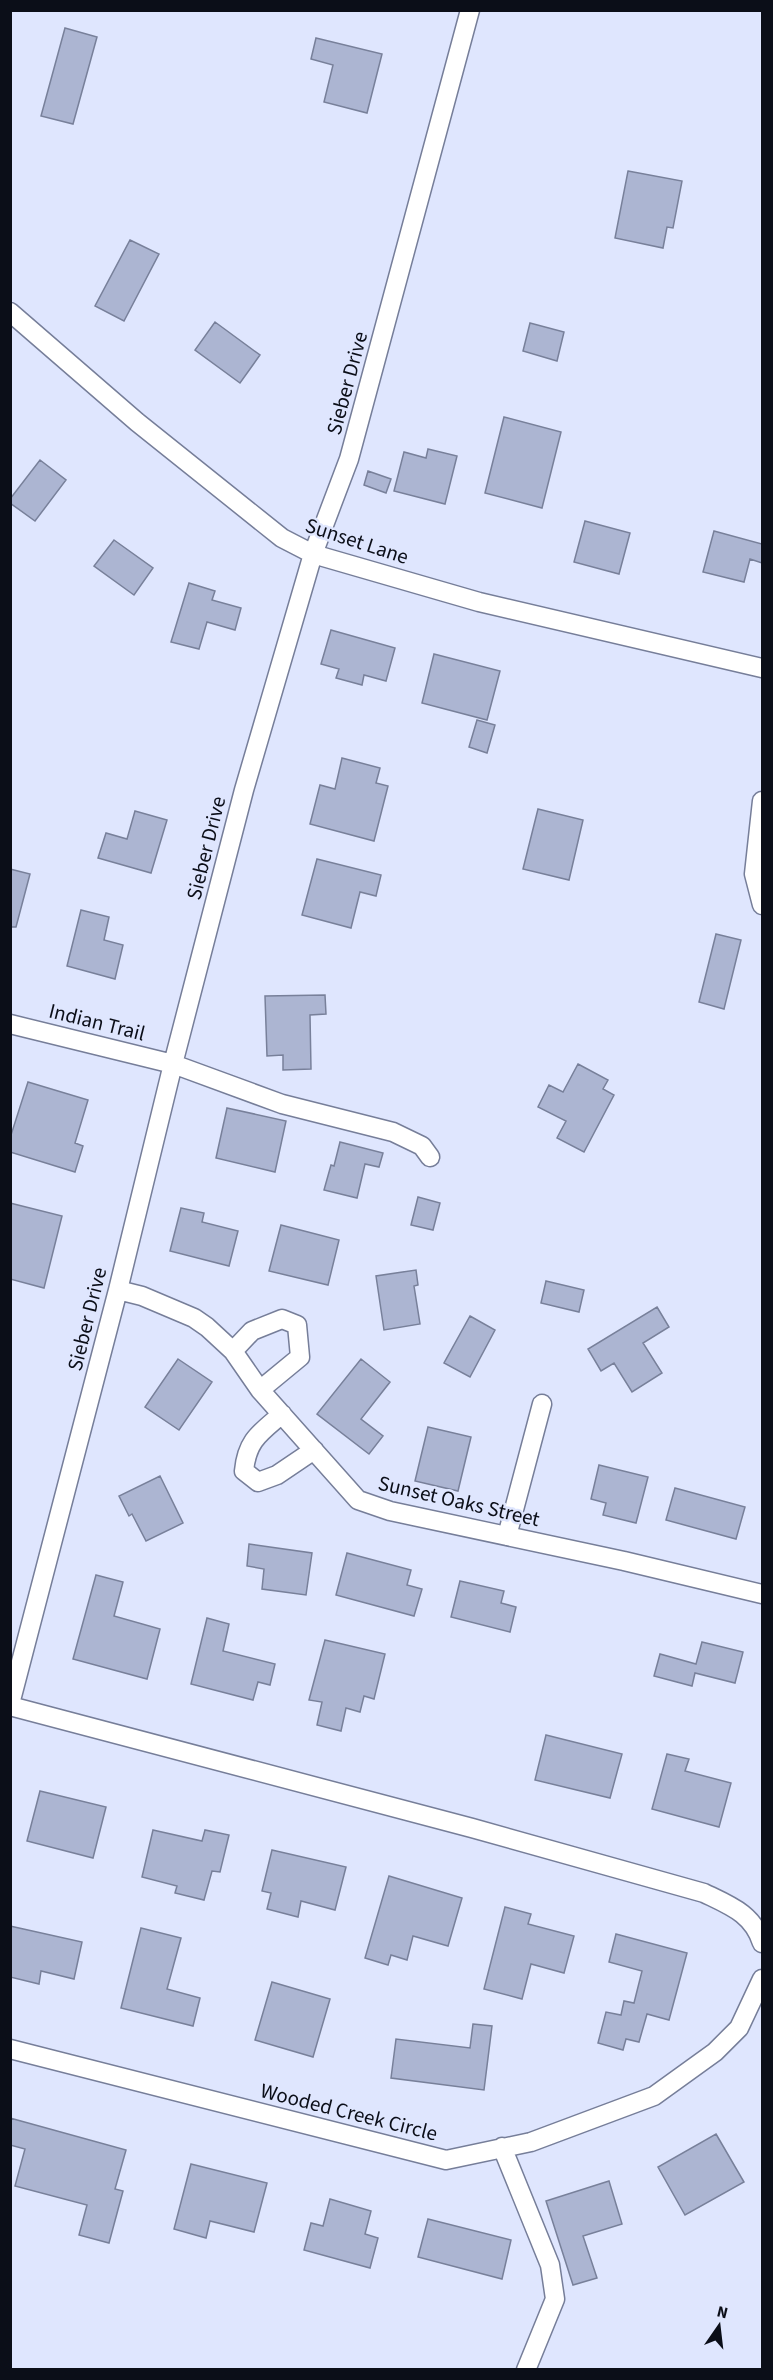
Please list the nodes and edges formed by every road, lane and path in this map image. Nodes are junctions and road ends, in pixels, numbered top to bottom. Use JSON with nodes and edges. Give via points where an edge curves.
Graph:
{"nodes":[{"id":1,"x":470,"y":10,"type":"edge"},
{"id":2,"x":10,"y":312,"type":"edge"},
{"id":3,"x":313,"y":554,"type":"junction"},
{"id":4,"x":762,"y":668,"type":"edge"},
{"id":5,"x":762,"y":801,"type":"edge"},
{"id":6,"x":762,"y":905,"type":"edge"},
{"id":7,"x":10,"y":1024,"type":"edge"},
{"id":8,"x":173,"y":1064,"type":"junction"},
{"id":9,"x":429,"y":1157,"type":"dead end"},
{"id":10,"x":118,"y":1290,"type":"junction"},
{"id":11,"x":233,"y":1351,"type":"junction"},
{"id":12,"x":260,"y":1390,"type":"junction"},
{"id":13,"x":542,"y":1404,"type":"dead end"},
{"id":14,"x":282,"y":1414,"type":"junction"},
{"id":15,"x":314,"y":1450,"type":"junction"},
{"id":16,"x":507,"y":1536,"type":"junction"},
{"id":17,"x":762,"y":1593,"type":"edge"},
{"id":18,"x":10,"y":1705,"type":"edge"},
{"id":19,"x":762,"y":1944,"type":"edge"},
{"id":20,"x":762,"y":1979,"type":"edge"},
{"id":21,"x":10,"y":2049,"type":"edge"},
{"id":22,"x":502,"y":2147,"type":"junction"},
{"id":23,"x":526,"y":2370,"type":"edge"}],
"edges":[{"from":1,"to":3,"type":"street","name":"Sieber Drive","via":[[350,459]]},
{"from":2,"to":3,"type":"street","name":"Sunset Lane","via":[[137,423],[282,538]]},
{"from":3,"to":4,"type":"street","name":"Sunset Lane","via":[[479,602]]},
{"from":3,"to":8,"type":"street","name":"Sieber Drive","via":[[258,737]]},
{"from":5,"to":6,"type":"street","via":[[754,874]]},
{"from":7,"to":8,"type":"street","name":"Indian Trail"},
{"from":8,"to":9,"type":"street","name":"Indian Trail","via":[[282,1104],[393,1132],[422,1146]]},
{"from":8,"to":10,"type":"street","name":"Sieber Drive"},
{"from":10,"to":11,"type":"street","name":"Sunset Oaks Street","via":[[194,1317]]},
{"from":10,"to":18,"type":"street","name":"Sieber Drive"},
{"from":11,"to":12,"type":"street","name":"Sunset Oaks Street"},
{"from":11,"to":12,"type":"street","via":[[252,1331],[282,1319],[297,1325],[300,1357]]},
{"from":12,"to":14,"type":"street","name":"Sunset Oaks Street"},
{"from":13,"to":16,"type":"street"},
{"from":14,"to":15,"type":"street","name":"Sunset Oaks Street"},
{"from":14,"to":15,"type":"street","via":[[249,1445],[244,1471],[258,1482]]},
{"from":15,"to":16,"type":"street","name":"Sunset Oaks Street","via":[[358,1500],[390,1511]]},
{"from":16,"to":17,"type":"street","name":"Sunset Oaks Street"},
{"from":18,"to":19,"type":"street","via":[[704,1893],[733,1907],[757,1927]]},
{"from":20,"to":22,"type":"street","name":"Wooded Creek Circle","via":[[739,2028],[715,2052],[654,2096],[531,2142]]},
{"from":21,"to":22,"type":"street","name":"Wooded Creek Circle","via":[[446,2160]]},
{"from":22,"to":23,"type":"street","via":[[550,2265],[555,2300]]}]}
